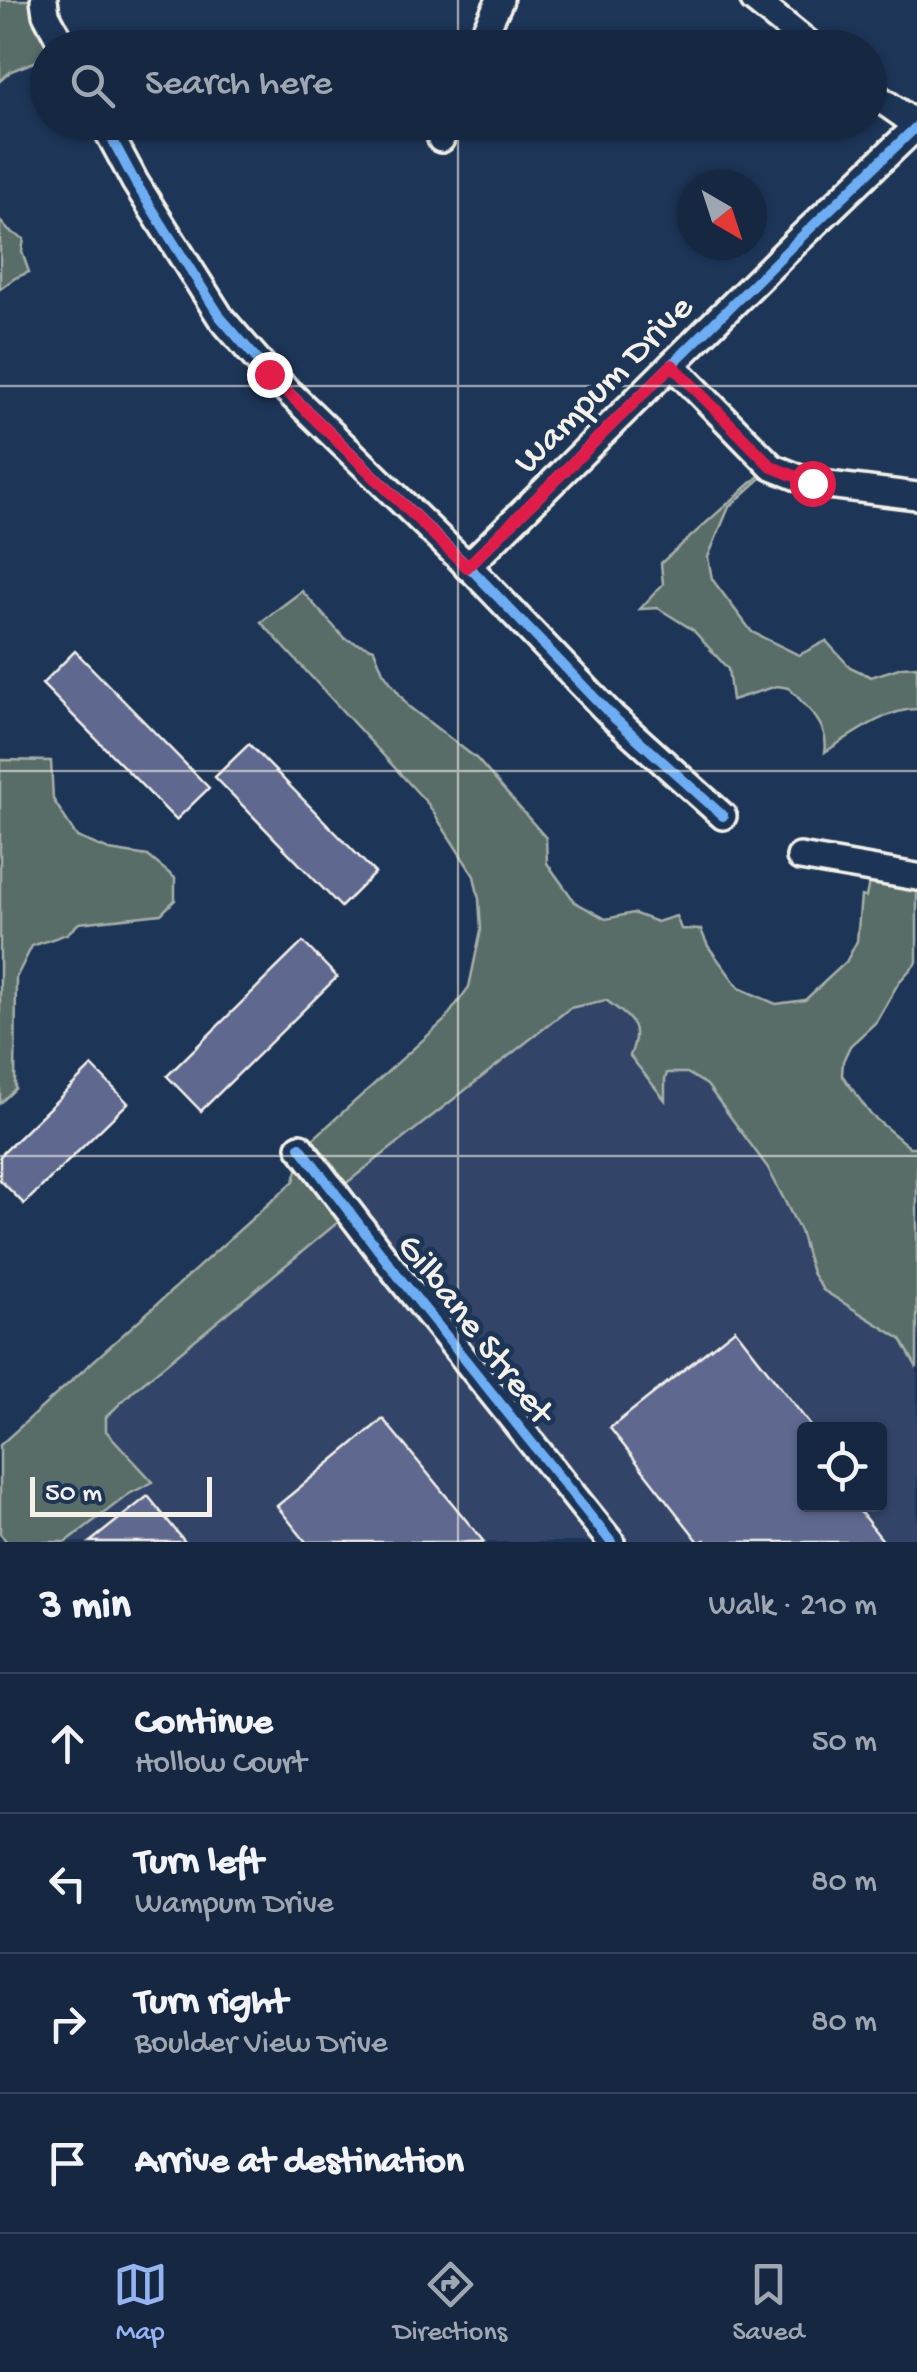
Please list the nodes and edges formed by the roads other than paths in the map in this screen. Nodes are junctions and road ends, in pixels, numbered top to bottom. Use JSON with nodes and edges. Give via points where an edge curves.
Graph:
{"nodes":[{"id":1,"x":44,"y":0,"type":"edge"},
{"id":2,"x":500,"y":0,"type":"edge"},
{"id":3,"x":754,"y":0,"type":"edge"},
{"id":4,"x":54,"y":30,"type":"edge"},
{"id":5,"x":486,"y":30,"type":"edge"},
{"id":6,"x":792,"y":30,"type":"edge"},
{"id":7,"x":887,"y":104,"type":"edge"},
{"id":8,"x":917,"y":125,"type":"edge"},
{"id":9,"x":113,"y":140,"type":"edge"},
{"id":10,"x":672,"y":365,"type":"junction"},
{"id":11,"x":917,"y":496,"type":"edge"},
{"id":12,"x":467,"y":567,"type":"junction"},
{"id":13,"x":723,"y":816,"type":"dead end"},
{"id":14,"x":800,"y":857,"type":"dead end"},
{"id":15,"x":917,"y":877,"type":"edge"},
{"id":16,"x":300,"y":1147,"type":"dead end"},
{"id":17,"x":611,"y":1542,"type":"edge"}],
"edges":[{"from":1,"to":4,"type":"street"},
{"from":2,"to":5,"type":"street"},
{"from":3,"to":6,"type":"street"},
{"from":7,"to":8,"type":"street"},
{"from":8,"to":10,"type":"street","name":"Wampum Drive"},
{"from":9,"to":12,"type":"street","via":[[221,318],[269,374]]},
{"from":10,"to":11,"type":"street","via":[[772,467],[812,483]]},
{"from":10,"to":12,"type":"street","name":"Wampum Drive"},
{"from":12,"to":13,"type":"street","via":[[612,716]]},
{"from":14,"to":15,"type":"street"},
{"from":16,"to":17,"type":"street","name":"Gilbane Street"}]}
